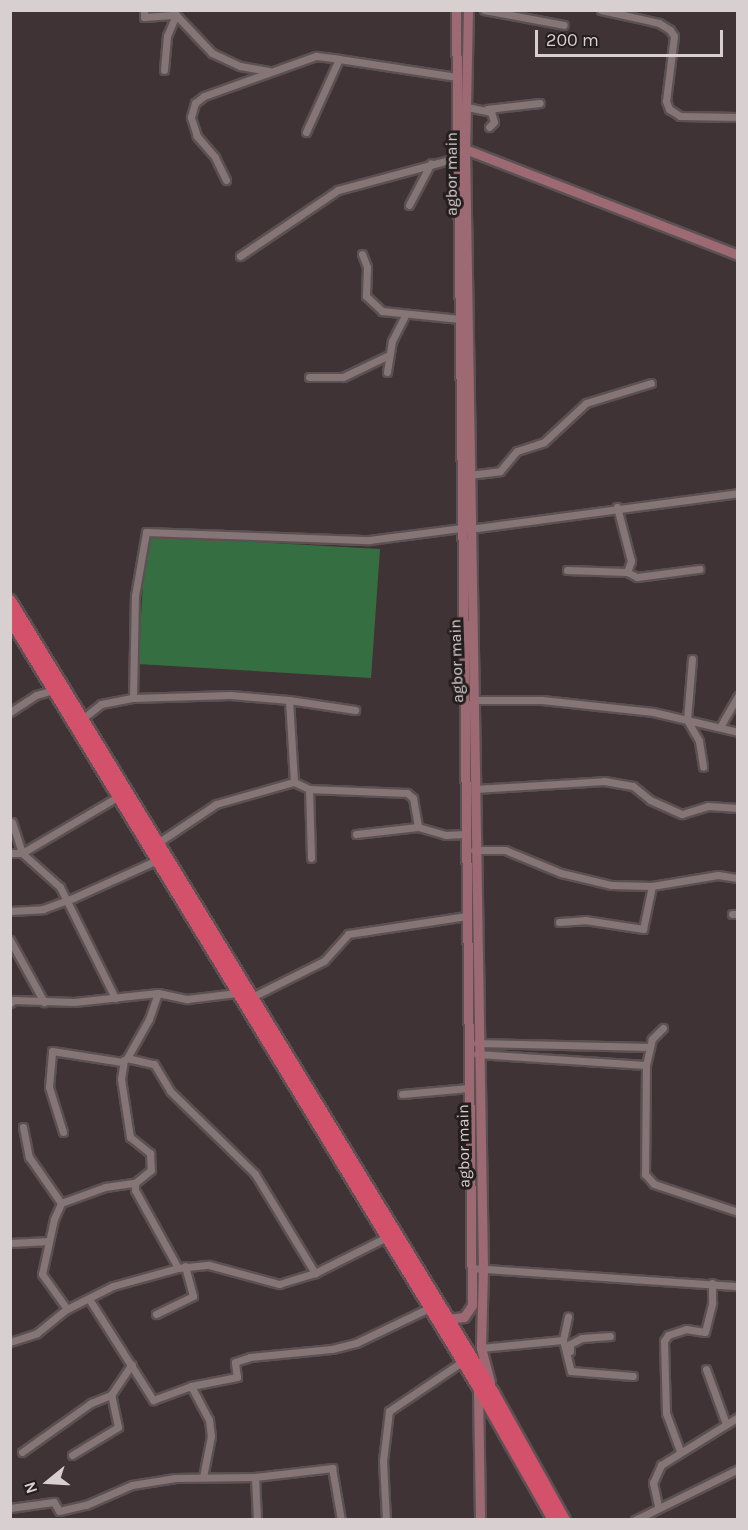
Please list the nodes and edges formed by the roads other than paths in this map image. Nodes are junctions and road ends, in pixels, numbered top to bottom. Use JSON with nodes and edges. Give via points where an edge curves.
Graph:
{"nodes":[{"id":1,"x":144,"y":10,"type":"edge"},
{"id":2,"x":456,"y":10,"type":"edge"},
{"id":3,"x":468,"y":10,"type":"edge"},
{"id":4,"x":484,"y":10,"type":"edge"},
{"id":5,"x":601,"y":10,"type":"edge"},
{"id":6,"x":497,"y":12,"type":"edge"},
{"id":7,"x":176,"y":15,"type":"junction"},
{"id":8,"x":564,"y":25,"type":"dead end"},
{"id":9,"x":339,"y":59,"type":"junction"},
{"id":10,"x":164,"y":70,"type":"dead end"},
{"id":11,"x":271,"y":71,"type":"junction"},
{"id":12,"x":457,"y":77,"type":"junction"},
{"id":13,"x":540,"y":104,"type":"dead end"},
{"id":14,"x":467,"y":107,"type":"junction"},
{"id":15,"x":487,"y":109,"type":"junction"},
{"id":16,"x":738,"y":117,"type":"edge"},
{"id":17,"x":489,"y":127,"type":"dead end"},
{"id":18,"x":306,"y":132,"type":"dead end"},
{"id":19,"x":465,"y":150,"type":"junction"},
{"id":20,"x":457,"y":158,"type":"junction"},
{"id":21,"x":431,"y":164,"type":"junction"},
{"id":22,"x":226,"y":180,"type":"dead end"},
{"id":23,"x":410,"y":206,"type":"dead end"},
{"id":24,"x":463,"y":239,"type":"junction"},
{"id":25,"x":362,"y":254,"type":"dead end"},
{"id":26,"x":738,"y":255,"type":"edge"},
{"id":27,"x":240,"y":256,"type":"dead end"},
{"id":28,"x":406,"y":314,"type":"junction"},
{"id":29,"x":460,"y":319,"type":"junction"},
{"id":30,"x":387,"y":356,"type":"junction"},
{"id":31,"x":387,"y":372,"type":"dead end"},
{"id":32,"x":309,"y":377,"type":"dead end"},
{"id":33,"x":651,"y":383,"type":"dead end"},
{"id":34,"x":469,"y":475,"type":"junction"},
{"id":35,"x":737,"y":493,"type":"edge"},
{"id":36,"x":617,"y":507,"type":"junction"},
{"id":37,"x":466,"y":529,"type":"junction"},
{"id":38,"x":699,"y":569,"type":"dead end"},
{"id":39,"x":567,"y":570,"type":"dead end"},
{"id":40,"x":627,"y":572,"type":"junction"},
{"id":41,"x":10,"y":602,"type":"edge"},
{"id":42,"x":10,"y":618,"type":"edge"},
{"id":43,"x":692,"y":659,"type":"dead end"},
{"id":44,"x":54,"y":690,"type":"junction"},
{"id":45,"x":738,"y":696,"type":"edge"},
{"id":46,"x":133,"y":698,"type":"junction"},
{"id":47,"x":289,"y":700,"type":"junction"},
{"id":48,"x":473,"y":700,"type":"junction"},
{"id":49,"x":355,"y":710,"type":"dead end"},
{"id":50,"x":10,"y":712,"type":"edge"},
{"id":51,"x":82,"y":719,"type":"junction"},
{"id":52,"x":687,"y":720,"type":"junction"},
{"id":53,"x":720,"y":727,"type":"junction"},
{"id":54,"x":738,"y":732,"type":"edge"},
{"id":55,"x":703,"y":767,"type":"dead end"},
{"id":56,"x":294,"y":782,"type":"junction"},
{"id":57,"x":309,"y":789,"type":"junction"},
{"id":58,"x":475,"y":789,"type":"junction"},
{"id":59,"x":119,"y":796,"type":"junction"},
{"id":60,"x":738,"y":808,"type":"edge"},
{"id":61,"x":12,"y":822,"type":"dead end"},
{"id":62,"x":418,"y":827,"type":"junction"},
{"id":63,"x":356,"y":834,"type":"dead end"},
{"id":64,"x":465,"y":834,"type":"junction"},
{"id":65,"x":154,"y":845,"type":"junction"},
{"id":66,"x":474,"y":850,"type":"junction"},
{"id":67,"x":10,"y":853,"type":"edge"},
{"id":68,"x":22,"y":853,"type":"junction"},
{"id":69,"x":311,"y":858,"type":"dead end"},
{"id":70,"x":157,"y":860,"type":"junction"},
{"id":71,"x":738,"y":878,"type":"edge"},
{"id":72,"x":652,"y":886,"type":"junction"},
{"id":73,"x":66,"y":900,"type":"junction"},
{"id":74,"x":10,"y":911,"type":"edge"},
{"id":75,"x":467,"y":916,"type":"junction"},
{"id":76,"x":559,"y":922,"type":"dead end"},
{"id":77,"x":10,"y":940,"type":"edge"},
{"id":78,"x":158,"y":993,"type":"junction"},
{"id":79,"x":237,"y":993,"type":"junction"},
{"id":80,"x":252,"y":997,"type":"junction"},
{"id":81,"x":115,"y":998,"type":"junction"},
{"id":82,"x":11,"y":1002,"type":"edge"},
{"id":83,"x":44,"y":1002,"type":"junction"},
{"id":84,"x":663,"y":1028,"type":"dead end"},
{"id":85,"x":477,"y":1043,"type":"junction"},
{"id":86,"x":649,"y":1047,"type":"junction"},
{"id":87,"x":477,"y":1054,"type":"junction"},
{"id":88,"x":124,"y":1060,"type":"junction"},
{"id":89,"x":646,"y":1065,"type":"junction"},
{"id":90,"x":469,"y":1088,"type":"junction"},
{"id":91,"x":402,"y":1094,"type":"dead end"},
{"id":92,"x":23,"y":1126,"type":"dead end"},
{"id":93,"x":63,"y":1132,"type":"dead end"},
{"id":94,"x":135,"y":1183,"type":"junction"},
{"id":95,"x":61,"y":1203,"type":"junction"},
{"id":96,"x":738,"y":1212,"type":"edge"},
{"id":97,"x":387,"y":1237,"type":"junction"},
{"id":98,"x":49,"y":1241,"type":"junction"},
{"id":99,"x":10,"y":1244,"type":"edge"},
{"id":100,"x":181,"y":1267,"type":"junction"},
{"id":101,"x":471,"y":1268,"type":"junction"},
{"id":102,"x":483,"y":1269,"type":"junction"},
{"id":103,"x":315,"y":1273,"type":"junction"},
{"id":104,"x":712,"y":1283,"type":"junction"},
{"id":105,"x":738,"y":1286,"type":"edge"},
{"id":106,"x":89,"y":1299,"type":"junction"},
{"id":107,"x":477,"y":1307,"type":"junction"},
{"id":108,"x":67,"y":1308,"type":"junction"},
{"id":109,"x":429,"y":1308,"type":"junction"},
{"id":110,"x":156,"y":1314,"type":"dead end"},
{"id":111,"x":568,"y":1317,"type":"dead end"},
{"id":112,"x":447,"y":1319,"type":"junction"},
{"id":113,"x":610,"y":1336,"type":"dead end"},
{"id":114,"x":563,"y":1340,"type":"junction"},
{"id":115,"x":10,"y":1342,"type":"edge"},
{"id":116,"x":481,"y":1348,"type":"junction"},
{"id":117,"x":570,"y":1357,"type":"junction"},
{"id":118,"x":463,"y":1361,"type":"junction"},
{"id":119,"x":132,"y":1364,"type":"junction"},
{"id":120,"x":706,"y":1369,"type":"dead end"},
{"id":121,"x":633,"y":1376,"type":"dead end"},
{"id":122,"x":191,"y":1386,"type":"junction"},
{"id":123,"x":478,"y":1386,"type":"junction"},
{"id":124,"x":493,"y":1393,"type":"junction"},
{"id":125,"x":111,"y":1395,"type":"junction"},
{"id":126,"x":738,"y":1417,"type":"edge"},
{"id":127,"x":726,"y":1424,"type":"junction"},
{"id":128,"x":680,"y":1451,"type":"junction"},
{"id":129,"x":22,"y":1452,"type":"dead end"},
{"id":130,"x":72,"y":1455,"type":"dead end"},
{"id":131,"x":738,"y":1469,"type":"edge"},
{"id":132,"x":203,"y":1477,"type":"junction"},
{"id":133,"x":255,"y":1477,"type":"junction"},
{"id":134,"x":658,"y":1506,"type":"junction"},
{"id":135,"x":10,"y":1508,"type":"edge"},
{"id":136,"x":257,"y":1520,"type":"edge"},
{"id":137,"x":342,"y":1520,"type":"edge"},
{"id":138,"x":386,"y":1520,"type":"edge"},
{"id":139,"x":480,"y":1520,"type":"edge"},
{"id":140,"x":554,"y":1520,"type":"edge"},
{"id":141,"x":564,"y":1520,"type":"edge"},
{"id":142,"x":635,"y":1520,"type":"edge"}],
"edges":[{"from":1,"to":7,"type":"street","via":[[144,17]]},
{"from":2,"to":12,"type":"main road","name":"agbor main"},
{"from":3,"to":14,"type":"main road","name":"agbor main"},
{"from":4,"to":6,"type":"street"},
{"from":5,"to":16,"type":"street","via":[[659,23],[670,30],[674,36],[666,101],[669,109],[680,116]]},
{"from":6,"to":8,"type":"street"},
{"from":7,"to":10,"type":"street","via":[[167,36]]},
{"from":7,"to":11,"type":"street","via":[[212,53],[240,66]]},
{"from":9,"to":11,"type":"street","via":[[316,56]]},
{"from":9,"to":12,"type":"street"},
{"from":9,"to":18,"type":"street"},
{"from":11,"to":22,"type":"street","via":[[204,96],[191,110],[197,136],[215,157]]},
{"from":12,"to":20,"type":"main road","name":"agbor main"},
{"from":13,"to":15,"type":"street"},
{"from":14,"to":15,"type":"street"},
{"from":14,"to":19,"type":"main road","name":"agbor main"},
{"from":15,"to":17,"type":"street","via":[[494,118]]},
{"from":19,"to":24,"type":"main road","name":"agbor main"},
{"from":19,"to":26,"type":"main road"},
{"from":20,"to":21,"type":"street"},
{"from":20,"to":24,"type":"main road","name":"agbor main"},
{"from":21,"to":23,"type":"street"},
{"from":21,"to":27,"type":"street","via":[[338,190]]},
{"from":24,"to":29,"type":"main road","name":"agbor main"},
{"from":24,"to":34,"type":"main road","name":"agbor main"},
{"from":25,"to":28,"type":"street","via":[[367,267],[366,296],[382,311]]},
{"from":28,"to":29,"type":"street"},
{"from":28,"to":30,"type":"street"},
{"from":29,"to":37,"type":"main road","name":"agbor main"},
{"from":30,"to":31,"type":"street"},
{"from":30,"to":32,"type":"street","via":[[343,377]]},
{"from":33,"to":34,"type":"street","via":[[586,403],[543,442],[517,451],[501,471]]},
{"from":34,"to":37,"type":"main road","name":"agbor main"},
{"from":35,"to":36,"type":"street"},
{"from":36,"to":37,"type":"street"},
{"from":36,"to":40,"type":"street","via":[[624,521],[631,561]]},
{"from":37,"to":46,"type":"street","via":[[369,540],[146,532],[135,596]]},
{"from":37,"to":48,"type":"main road","name":"agbor main"},
{"from":37,"to":64,"type":"main road","name":"agbor main"},
{"from":38,"to":40,"type":"street","via":[[637,577]]},
{"from":39,"to":40,"type":"street"},
{"from":41,"to":51,"type":"highway"},
{"from":42,"to":44,"type":"highway"},
{"from":43,"to":52,"type":"street"},
{"from":44,"to":50,"type":"street"},
{"from":44,"to":59,"type":"highway"},
{"from":45,"to":53,"type":"street"},
{"from":46,"to":47,"type":"street","via":[[231,695]]},
{"from":46,"to":51,"type":"street","via":[[101,704]]},
{"from":47,"to":49,"type":"street"},
{"from":47,"to":56,"type":"street"},
{"from":48,"to":52,"type":"street","via":[[542,700]]},
{"from":48,"to":58,"type":"main road","name":"agbor main"},
{"from":51,"to":65,"type":"highway"},
{"from":52,"to":53,"type":"street"},
{"from":52,"to":55,"type":"street","via":[[699,741]]},
{"from":53,"to":54,"type":"street"},
{"from":56,"to":57,"type":"street"},
{"from":56,"to":65,"type":"street","via":[[216,804]]},
{"from":57,"to":62,"type":"street","via":[[406,793],[413,798]]},
{"from":57,"to":69,"type":"street"},
{"from":58,"to":60,"type":"street","via":[[604,781],[633,786],[650,800],[682,814],[708,806]]},
{"from":58,"to":66,"type":"main road","name":"agbor main"},
{"from":59,"to":65,"type":"highway"},
{"from":59,"to":68,"type":"street"},
{"from":61,"to":68,"type":"street"},
{"from":62,"to":63,"type":"street"},
{"from":62,"to":64,"type":"street","via":[[446,835]]},
{"from":64,"to":75,"type":"main road","name":"agbor main"},
{"from":65,"to":70,"type":"highway"},
{"from":65,"to":80,"type":"highway"},
{"from":66,"to":72,"type":"street","via":[[505,850],[561,873],[611,885]]},
{"from":66,"to":85,"type":"main road","name":"agbor main"},
{"from":67,"to":68,"type":"street"},
{"from":68,"to":73,"type":"street","via":[[60,886]]},
{"from":70,"to":73,"type":"street"},
{"from":70,"to":79,"type":"highway"},
{"from":71,"to":72,"type":"street","via":[[718,875]]},
{"from":72,"to":76,"type":"street","via":[[643,929],[585,921]]},
{"from":73,"to":74,"type":"street","via":[[42,909]]},
{"from":73,"to":81,"type":"street"},
{"from":75,"to":80,"type":"street","via":[[348,934],[324,961]]},
{"from":75,"to":90,"type":"main road","name":"agbor main"},
{"from":77,"to":83,"type":"street"},
{"from":78,"to":79,"type":"street","via":[[187,999]]},
{"from":78,"to":81,"type":"street"},
{"from":78,"to":88,"type":"street","via":[[149,1019]]},
{"from":79,"to":97,"type":"highway"},
{"from":80,"to":112,"type":"highway"},
{"from":81,"to":83,"type":"street"},
{"from":82,"to":83,"type":"street"},
{"from":84,"to":86,"type":"street"},
{"from":85,"to":86,"type":"street"},
{"from":85,"to":87,"type":"main road","name":"agbor main"},
{"from":86,"to":89,"type":"street"},
{"from":87,"to":89,"type":"street"},
{"from":87,"to":102,"type":"main road","name":"agbor main"},
{"from":88,"to":93,"type":"street","via":[[52,1051],[49,1087]]},
{"from":88,"to":94,"type":"street","via":[[121,1079],[130,1137],[150,1153],[151,1170]]},
{"from":88,"to":103,"type":"street","via":[[154,1064],[170,1091],[255,1174]]},
{"from":89,"to":96,"type":"street","via":[[645,1174],[654,1184]]},
{"from":90,"to":91,"type":"street"},
{"from":90,"to":101,"type":"main road","name":"agbor main"},
{"from":92,"to":95,"type":"street","via":[[29,1157]]},
{"from":94,"to":95,"type":"street","via":[[105,1187]]},
{"from":94,"to":100,"type":"street","via":[[135,1190]]},
{"from":95,"to":98,"type":"street"},
{"from":97,"to":103,"type":"street"},
{"from":97,"to":109,"type":"highway"},
{"from":98,"to":99,"type":"street"},
{"from":98,"to":108,"type":"street","via":[[42,1274]]},
{"from":100,"to":103,"type":"street","via":[[209,1265],[279,1284]]},
{"from":100,"to":106,"type":"street","via":[[113,1286]]},
{"from":100,"to":110,"type":"street","via":[[193,1296]]},
{"from":101,"to":102,"type":"street"},
{"from":101,"to":107,"type":"main road","name":"agbor main"},
{"from":102,"to":104,"type":"street"},
{"from":102,"to":107,"type":"main road","name":"agbor main"},
{"from":104,"to":105,"type":"street"},
{"from":104,"to":128,"type":"street","via":[[705,1332],[676,1332],[664,1341],[666,1413]]},
{"from":106,"to":108,"type":"street"},
{"from":106,"to":119,"type":"street","via":[[111,1340]]},
{"from":107,"to":112,"type":"main road","via":[[464,1317]]},
{"from":107,"to":116,"type":"main road"},
{"from":108,"to":115,"type":"street","via":[[37,1333]]},
{"from":109,"to":118,"type":"highway"},
{"from":109,"to":122,"type":"street","via":[[356,1343],[250,1357],[235,1362],[237,1377]]},
{"from":111,"to":114,"type":"street"},
{"from":112,"to":124,"type":"highway"},
{"from":113,"to":117,"type":"street","via":[[582,1338],[570,1344]]},
{"from":114,"to":116,"type":"street"},
{"from":114,"to":117,"type":"street"},
{"from":116,"to":124,"type":"main road"},
{"from":117,"to":121,"type":"street","via":[[571,1371]]},
{"from":118,"to":123,"type":"highway"},
{"from":118,"to":138,"type":"street","via":[[389,1411],[383,1461]]},
{"from":119,"to":122,"type":"street","via":[[153,1400]]},
{"from":119,"to":125,"type":"street"},
{"from":120,"to":127,"type":"street"},
{"from":122,"to":132,"type":"street","via":[[209,1420],[211,1436]]},
{"from":123,"to":139,"type":"main road"},
{"from":123,"to":140,"type":"highway"},
{"from":124,"to":141,"type":"highway"},
{"from":125,"to":129,"type":"street","via":[[91,1403]]},
{"from":125,"to":130,"type":"street","via":[[118,1427]]},
{"from":126,"to":127,"type":"street"},
{"from":127,"to":128,"type":"street"},
{"from":128,"to":134,"type":"street","via":[[661,1466],[653,1483]]},
{"from":131,"to":134,"type":"street"},
{"from":132,"to":133,"type":"street"},
{"from":132,"to":135,"type":"street","via":[[132,1485],[86,1505],[59,1511],[54,1502]]},
{"from":133,"to":136,"type":"street"},
{"from":133,"to":137,"type":"street","via":[[332,1468]]},
{"from":134,"to":142,"type":"street"}]}
